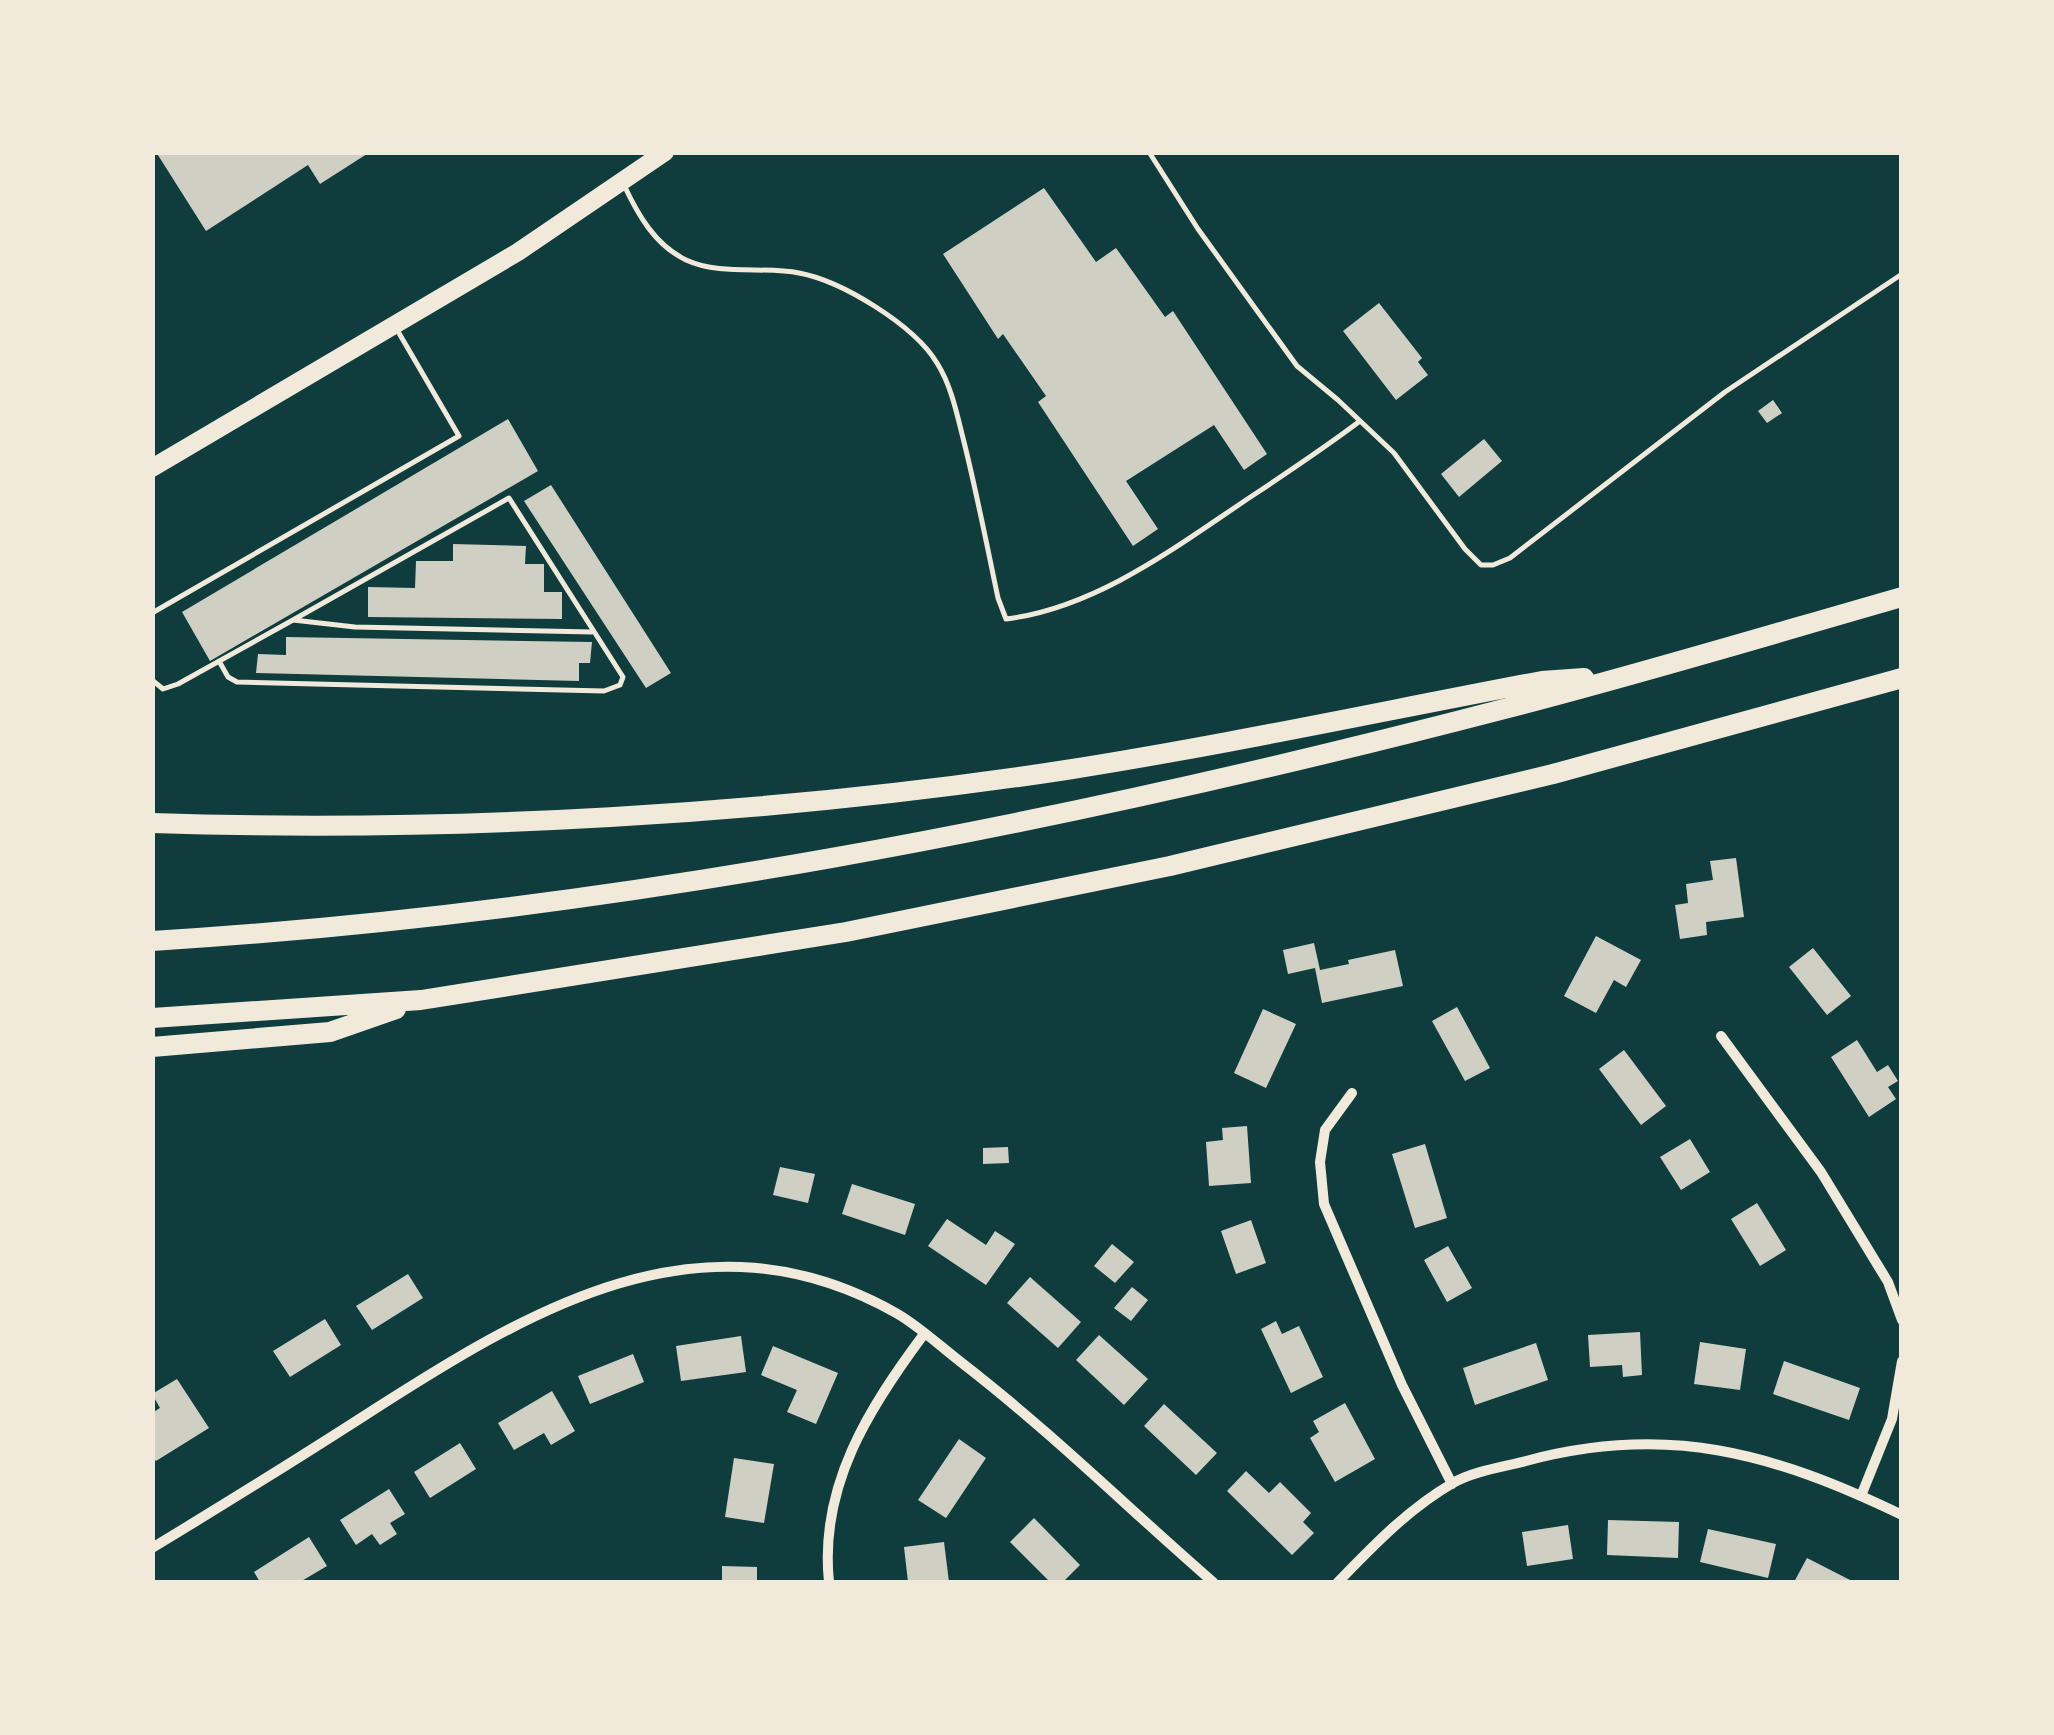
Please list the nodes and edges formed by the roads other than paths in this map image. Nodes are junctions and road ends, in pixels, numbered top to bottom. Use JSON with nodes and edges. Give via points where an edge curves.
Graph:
{"nodes":[{"id":1,"x":666,"y":152,"type":"edge"},
{"id":2,"x":1149,"y":152,"type":"edge"},
{"id":3,"x":622,"y":182,"type":"junction"},
{"id":4,"x":1902,"y":274,"type":"edge"},
{"id":5,"x":394,"y":326,"type":"junction"},
{"id":6,"x":1360,"y":421,"type":"junction"},
{"id":7,"x":153,"y":467,"type":"edge"},
{"id":8,"x":1902,"y":597,"type":"edge"},
{"id":9,"x":152,"y":613,"type":"edge"},
{"id":10,"x":294,"y":620,"type":"junction"},
{"id":11,"x":594,"y":632,"type":"junction"},
{"id":12,"x":219,"y":662,"type":"junction"},
{"id":13,"x":1628,"y":676,"type":"junction"},
{"id":14,"x":1902,"y":678,"type":"edge"},
{"id":15,"x":152,"y":680,"type":"edge"},
{"id":16,"x":152,"y":822,"type":"edge"},
{"id":17,"x":152,"y":941,"type":"edge"},
{"id":18,"x":421,"y":1000,"type":"junction"},
{"id":19,"x":152,"y":1018,"type":"edge"},
{"id":20,"x":1722,"y":1036,"type":"dead end"},
{"id":21,"x":152,"y":1047,"type":"edge"},
{"id":22,"x":1352,"y":1093,"type":"dead end"},
{"id":23,"x":1902,"y":1320,"type":"edge"},
{"id":24,"x":924,"y":1334,"type":"junction"},
{"id":25,"x":1902,"y":1361,"type":"edge"},
{"id":26,"x":1452,"y":1484,"type":"junction"},
{"id":27,"x":1861,"y":1496,"type":"junction"},
{"id":28,"x":1902,"y":1515,"type":"edge"},
{"id":29,"x":152,"y":1548,"type":"edge"},
{"id":30,"x":829,"y":1582,"type":"edge"},
{"id":31,"x":1212,"y":1582,"type":"edge"},
{"id":32,"x":1338,"y":1582,"type":"edge"}],
"edges":[{"from":1,"to":3,"type":"main road"},
{"from":2,"to":6,"type":"lane","via":[[1297,366]]},
{"from":3,"to":5,"type":"main road"},
{"from":3,"to":6,"type":"lane","via":[[642,221],[688,261],[799,272],[830,282],[908,330],[936,361],[952,397],[1006,619],[1044,614],[1134,572]]},
{"from":4,"to":6,"type":"lane","via":[[1725,392],[1493,566],[1465,549],[1394,453]]},
{"from":5,"to":7,"type":"main road"},
{"from":5,"to":9,"type":"lane","via":[[460,436]]},
{"from":8,"to":13,"type":"highway"},
{"from":10,"to":11,"type":"lane"},
{"from":10,"to":11,"type":"lane","via":[[509,498]]},
{"from":10,"to":12,"type":"lane"},
{"from":11,"to":12,"type":"lane","via":[[623,677],[604,691],[238,682]]},
{"from":12,"to":15,"type":"lane","via":[[163,689]]},
{"from":13,"to":16,"type":"highway","via":[[1542,681],[1177,752],[822,800],[359,825]]},
{"from":13,"to":17,"type":"highway","via":[[1167,790],[815,860],[439,917]]},
{"from":14,"to":18,"type":"highway","via":[[1553,774],[1170,866],[800,941]]},
{"from":18,"to":19,"type":"highway"},
{"from":18,"to":21,"type":"highway","via":[[330,1032]]},
{"from":20,"to":23,"type":"street","via":[[1821,1172],[1888,1282]]},
{"from":22,"to":26,"type":"street","via":[[1325,1130],[1324,1204]]},
{"from":24,"to":29,"type":"street","via":[[897,1313],[845,1290],[750,1267],[702,1267],[626,1281],[514,1324]]},
{"from":24,"to":30,"type":"street","via":[[872,1406],[837,1486],[827,1530]]},
{"from":24,"to":31,"type":"street","via":[[1059,1442]]},
{"from":25,"to":27,"type":"street","via":[[1892,1420]]},
{"from":26,"to":27,"type":"street","via":[[1579,1449],[1694,1445],[1772,1462]]},
{"from":26,"to":32,"type":"street","via":[[1392,1526]]},
{"from":27,"to":28,"type":"street"}]}
